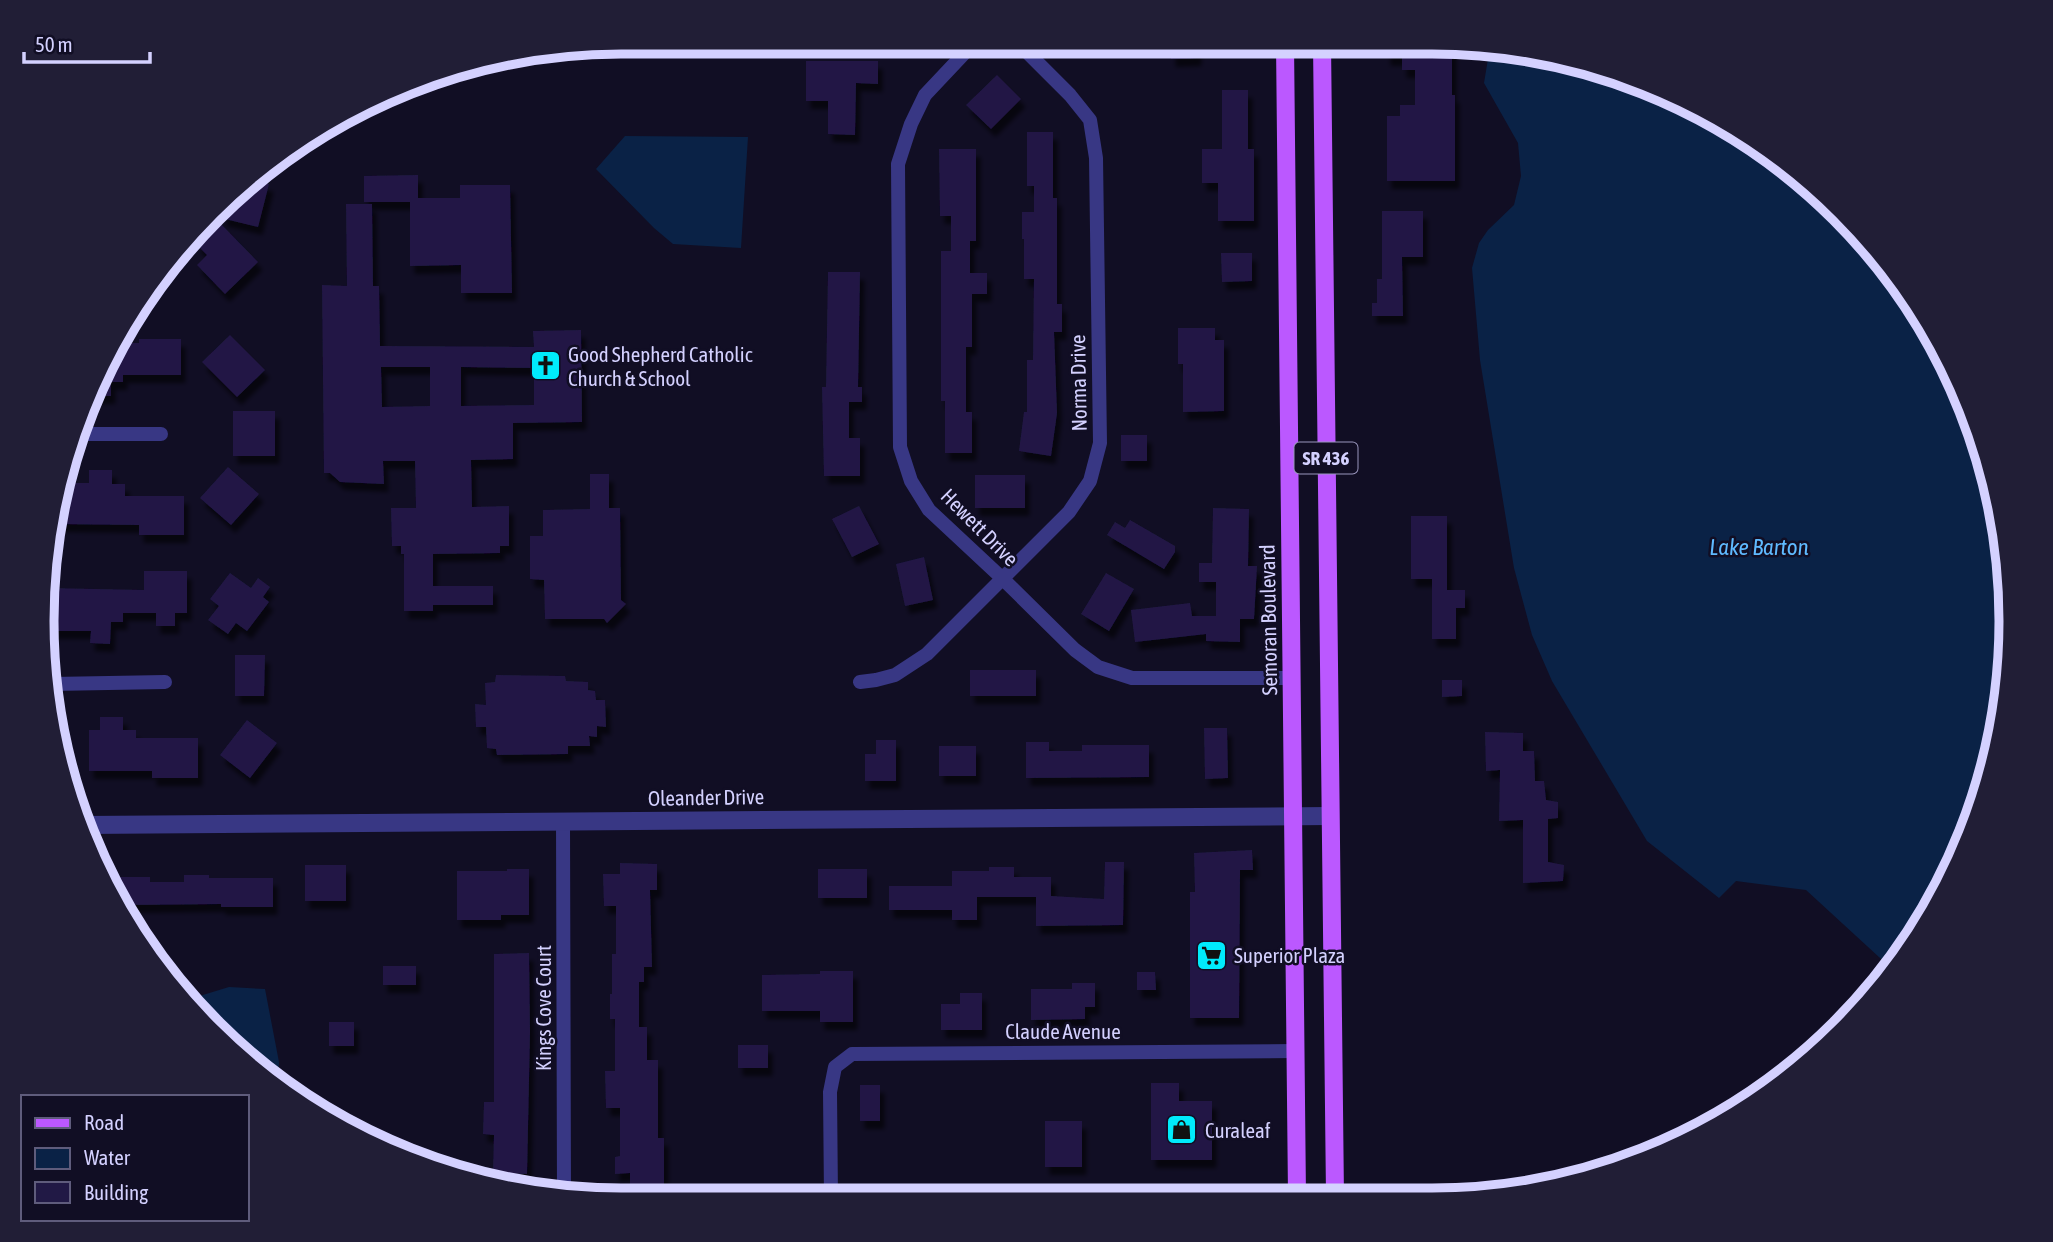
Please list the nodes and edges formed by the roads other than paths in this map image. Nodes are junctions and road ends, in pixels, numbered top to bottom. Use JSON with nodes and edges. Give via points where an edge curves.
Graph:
{"nodes":[{"id":1,"x":964,"y":54,"type":"edge"},
{"id":2,"x":1029,"y":54,"type":"edge"},
{"id":3,"x":1285,"y":54,"type":"edge"},
{"id":4,"x":1322,"y":54,"type":"edge"},
{"id":5,"x":86,"y":434,"type":"edge"},
{"id":6,"x":161,"y":434,"type":"dead end"},
{"id":7,"x":1003,"y":579,"type":"junction"},
{"id":8,"x":1292,"y":678,"type":"junction"},
{"id":9,"x":165,"y":682,"type":"dead end"},
{"id":10,"x":860,"y":682,"type":"dead end"},
{"id":11,"x":58,"y":684,"type":"edge"},
{"id":12,"x":1293,"y":816,"type":"junction"},
{"id":13,"x":1330,"y":816,"type":"junction"},
{"id":14,"x":563,"y":821,"type":"junction"},
{"id":15,"x":92,"y":825,"type":"edge"},
{"id":16,"x":1296,"y":1051,"type":"junction"},
{"id":17,"x":565,"y":1185,"type":"edge"},
{"id":18,"x":831,"y":1188,"type":"edge"},
{"id":19,"x":1297,"y":1188,"type":"edge"},
{"id":20,"x":1335,"y":1188,"type":"edge"}],
"edges":[{"from":1,"to":7,"type":"street","name":"Hewett Drive","via":[[925,95],[898,164],[900,447],[911,481],[929,510]]},
{"from":2,"to":7,"type":"street","name":"Norma Drive","via":[[1090,120],[1096,158],[1100,443],[1090,481],[1069,512]]},
{"from":3,"to":8,"type":"main road","name":"Semoran Boulevard","number":"SR 436"},
{"from":4,"to":13,"type":"main road","number":"SR 436"},
{"from":5,"to":6,"type":"street"},
{"from":7,"to":8,"type":"street","name":"Hewett Drive","via":[[1098,667],[1132,678]]},
{"from":7,"to":10,"type":"street","name":"Norma Drive","via":[[928,654],[895,674]]},
{"from":8,"to":12,"type":"main road","name":"Semoran Boulevard","number":"SR 436"},
{"from":9,"to":11,"type":"street"},
{"from":12,"to":13,"type":"street","name":"Oleander Drive"},
{"from":12,"to":14,"type":"street","name":"Oleander Drive"},
{"from":12,"to":16,"type":"main road","name":"Semoran Boulevard","number":"SR 436"},
{"from":13,"to":20,"type":"main road","number":"SR 436"},
{"from":14,"to":15,"type":"street","name":"Oleander Drive"},
{"from":14,"to":17,"type":"street","name":"Kings Cove Court"},
{"from":16,"to":18,"type":"street","name":"Claude Avenue","via":[[852,1054],[835,1067],[830,1092]]},
{"from":16,"to":19,"type":"main road","name":"Semoran Boulevard","number":"SR 436"}]}
